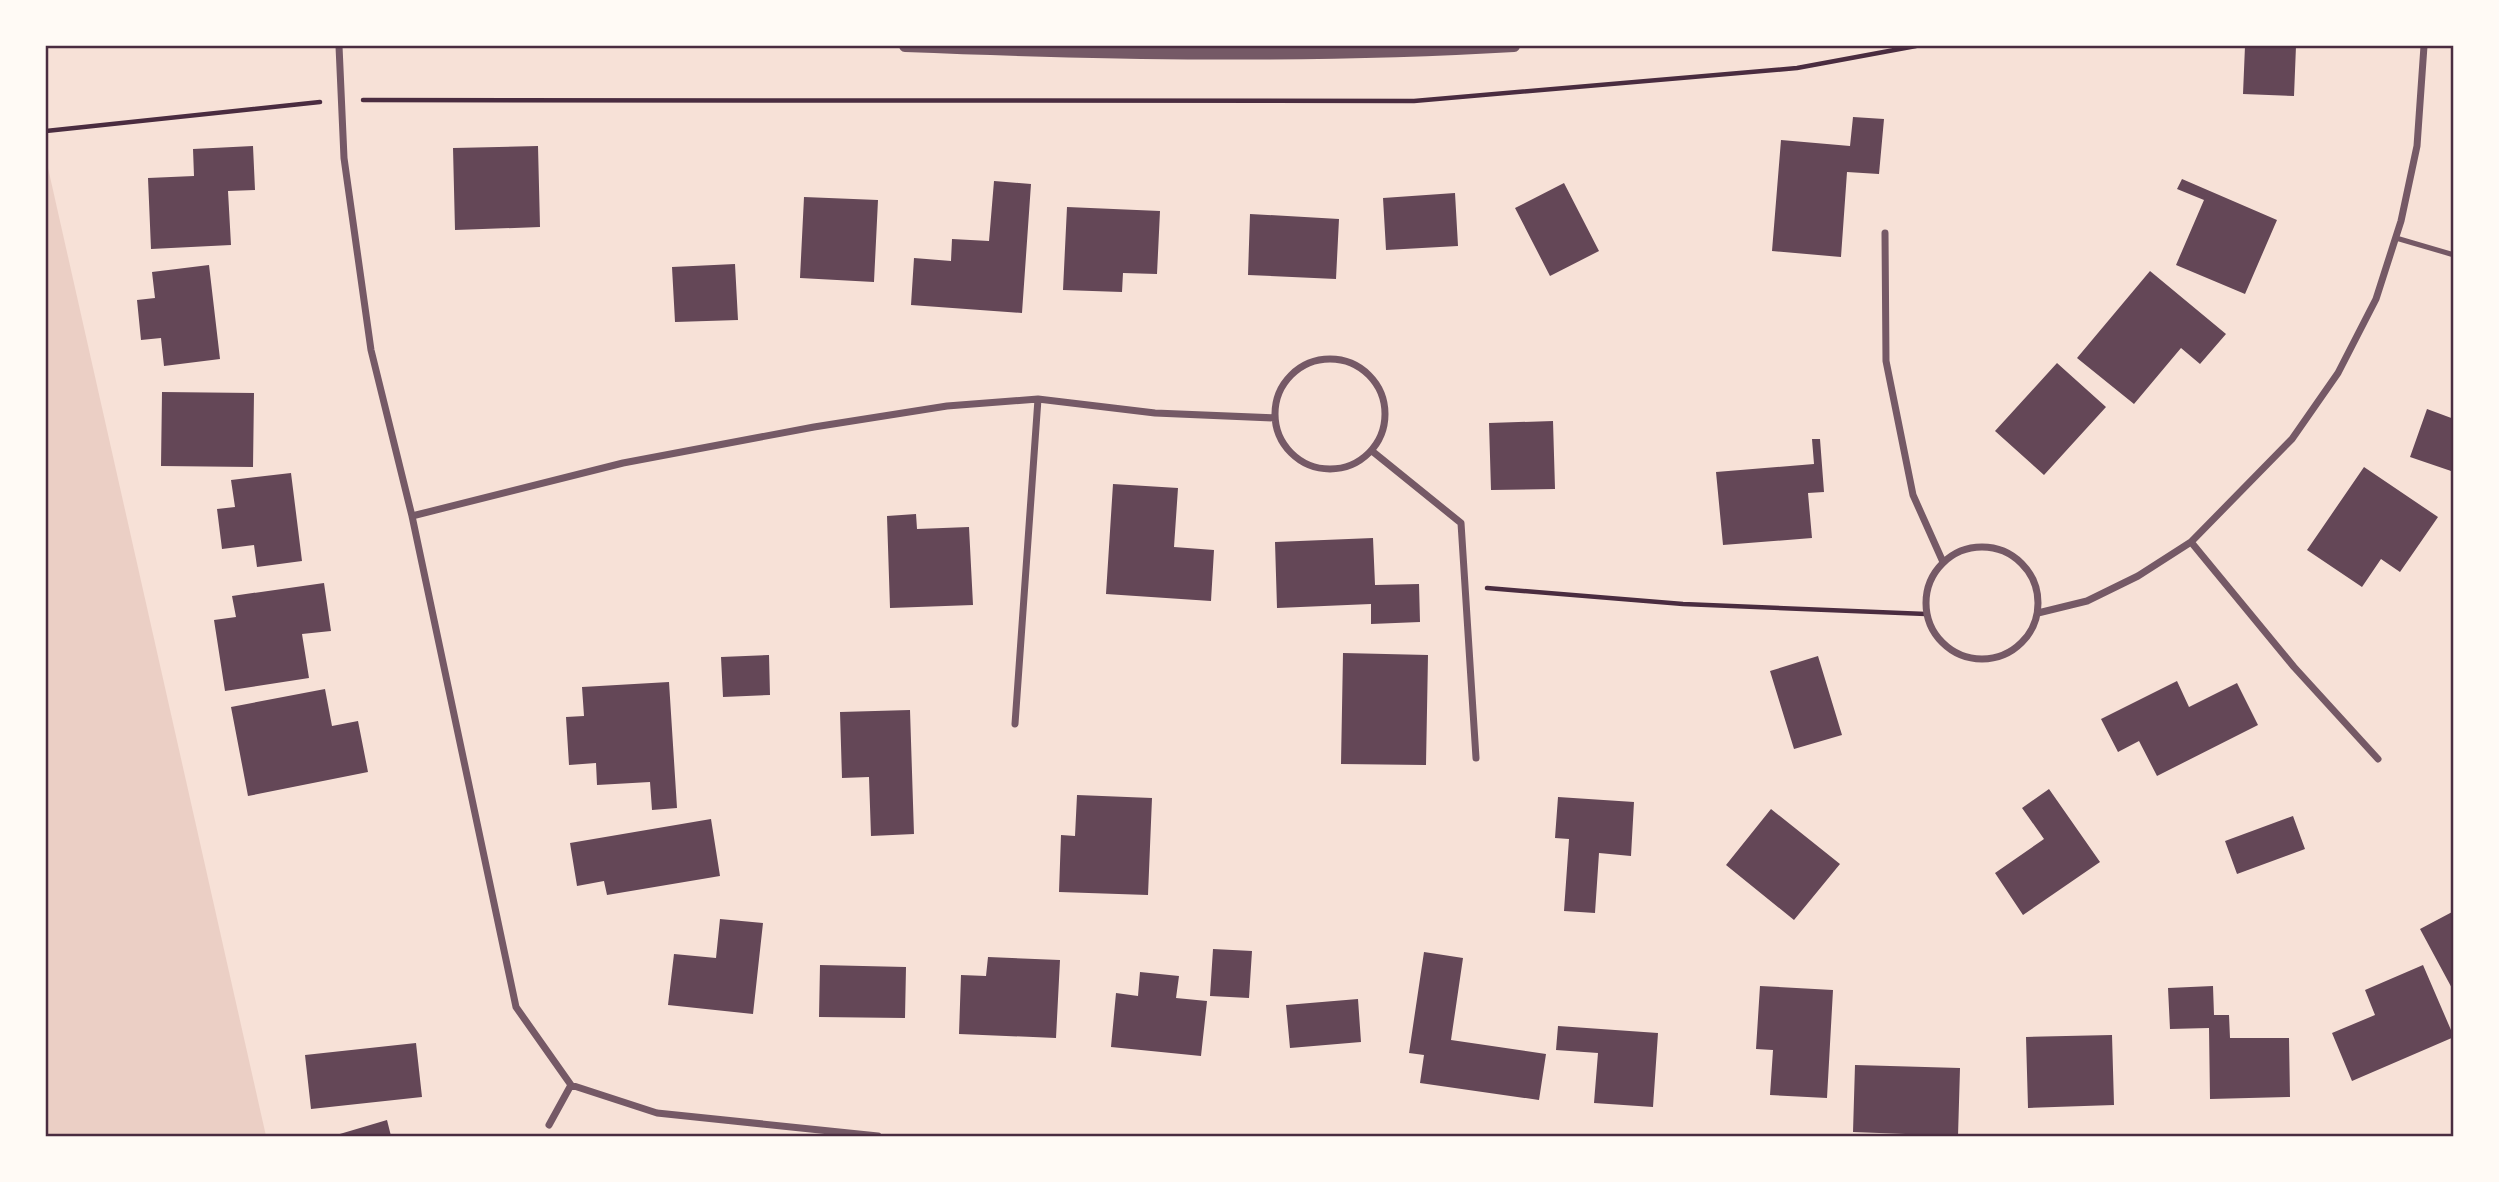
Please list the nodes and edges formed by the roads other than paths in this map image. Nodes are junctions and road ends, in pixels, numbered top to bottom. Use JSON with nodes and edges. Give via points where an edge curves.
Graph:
{"nodes":[{"id":1,"x":339,"y":46,"type":"edge"},
{"id":2,"x":905,"y":46,"type":"edge"},
{"id":3,"x":1514,"y":46,"type":"edge"},
{"id":4,"x":2424,"y":46,"type":"edge"},
{"id":5,"x":1885,"y":233,"type":"dead end"},
{"id":6,"x":2396,"y":238,"type":"junction"},
{"id":7,"x":2454,"y":255,"type":"edge"},
{"id":8,"x":1038,"y":399,"type":"junction"},
{"id":9,"x":1275,"y":418,"type":"junction"},
{"id":10,"x":1372,"y":451,"type":"junction"},
{"id":11,"x":412,"y":516,"type":"junction"},
{"id":12,"x":2191,"y":542,"type":"junction"},
{"id":13,"x":1943,"y":562,"type":"junction"},
{"id":14,"x":2038,"y":613,"type":"junction"},
{"id":15,"x":1015,"y":724,"type":"dead end"},
{"id":16,"x":1476,"y":758,"type":"dead end"},
{"id":17,"x":2378,"y":759,"type":"dead end"},
{"id":18,"x":571,"y":1085,"type":"junction"},
{"id":19,"x":549,"y":1125,"type":"dead end"},
{"id":20,"x":878,"y":1136,"type":"edge"}],
"edges":[{"from":1,"to":11,"type":"street","via":[[344,158],[371,350]]},
{"from":2,"to":3,"type":"street","via":[[1200,54]]},
{"from":4,"to":6,"type":"street","via":[[2417,146]]},
{"from":5,"to":13,"type":"street","via":[[1886,360],[1913,495]]},
{"from":6,"to":7,"type":"lane"},
{"from":6,"to":12,"type":"street","via":[[2376,299],[2338,373],[2292,439]]},
{"from":8,"to":9,"type":"street","via":[[1155,413]]},
{"from":8,"to":11,"type":"street","via":[[947,406],[801,429],[623,463]]},
{"from":8,"to":15,"type":"street"},
{"from":9,"to":10,"type":"street","via":[[1282,442],[1294,457],[1311,467],[1346,468]]},
{"from":9,"to":10,"type":"street","via":[[1281,387],[1293,373],[1324,359],[1343,360],[1371,376],[1386,406],[1384,430]]},
{"from":10,"to":16,"type":"street","via":[[1461,523]]},
{"from":11,"to":18,"type":"street","via":[[516,1007]]},
{"from":12,"to":14,"type":"street","via":[[2087,601]]},
{"from":12,"to":17,"type":"street","via":[[2294,667]]},
{"from":13,"to":14,"type":"street","via":[[1976,547],[2006,552],[2029,573],[2038,594]]},
{"from":13,"to":14,"type":"street","via":[[1931,578],[1926,614],[1939,641],[1949,650],[1981,659],[2000,656],[2020,645]]},
{"from":18,"to":19,"type":"street"},
{"from":18,"to":20,"type":"street","via":[[657,1113]]}]}
